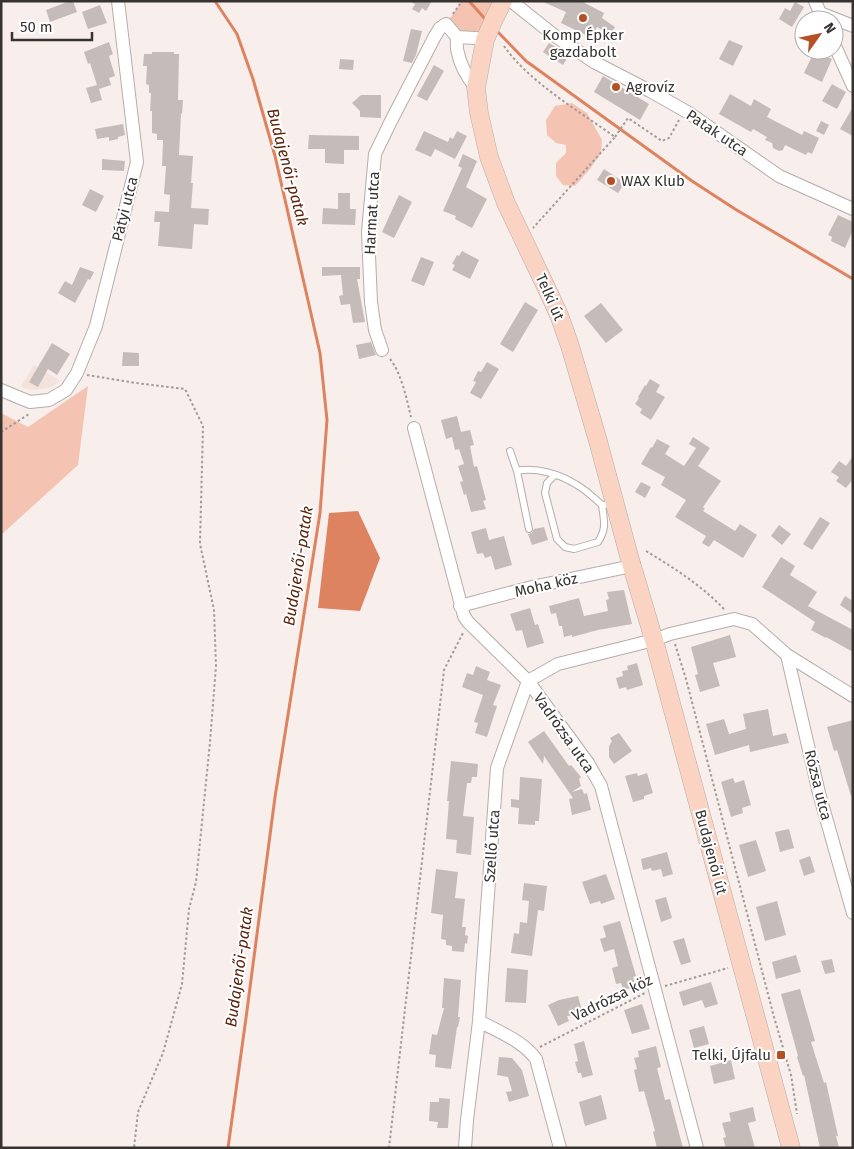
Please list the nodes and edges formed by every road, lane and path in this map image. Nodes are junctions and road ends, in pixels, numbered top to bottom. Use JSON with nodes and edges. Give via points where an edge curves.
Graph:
{"nodes":[{"id":1,"x":118,"y":1,"type":"edge"},
{"id":2,"x":462,"y":1,"type":"edge"},
{"id":3,"x":503,"y":1,"type":"edge"},
{"id":4,"x":511,"y":1,"type":"edge"},
{"id":5,"x":446,"y":24,"type":"junction"},
{"id":6,"x":490,"y":30,"type":"junction"},
{"id":7,"x":457,"y":36,"type":"junction"},
{"id":8,"x":504,"y":46,"type":"dead end"},
{"id":9,"x":841,"y":60,"type":"edge"},
{"id":10,"x":853,"y":86,"type":"edge"},
{"id":11,"x":476,"y":88,"type":"junction"},
{"id":12,"x":684,"y":110,"type":"junction"},
{"id":13,"x":615,"y":136,"type":"junction"},
{"id":14,"x":853,"y":209,"type":"edge"},
{"id":15,"x":532,"y":230,"type":"dead end"},
{"id":16,"x":382,"y":350,"type":"joint"},
{"id":17,"x":77,"y":374,"type":"junction"},
{"id":18,"x":1,"y":390,"type":"edge"},
{"id":19,"x":49,"y":400,"type":"junction"},
{"id":20,"x":414,"y":428,"type":"joint"},
{"id":21,"x":1,"y":432,"type":"edge"},
{"id":22,"x":510,"y":451,"type":"dead end"},
{"id":23,"x":517,"y":471,"type":"junction"},
{"id":24,"x":555,"y":475,"type":"junction"},
{"id":25,"x":609,"y":504,"type":"junction"},
{"id":26,"x":529,"y":529,"type":"dead end"},
{"id":27,"x":646,"y":551,"type":"dead end"},
{"id":28,"x":631,"y":561,"type":"junction"},
{"id":29,"x":460,"y":606,"type":"junction"},
{"id":30,"x":734,"y":618,"type":"junction"},
{"id":31,"x":468,"y":622,"type":"junction"},
{"id":32,"x":662,"y":637,"type":"junction"},
{"id":33,"x":787,"y":655,"type":"junction"},
{"id":34,"x":528,"y":682,"type":"junction"},
{"id":35,"x":853,"y":696,"type":"edge"},
{"id":36,"x":853,"y":911,"type":"edge"},
{"id":37,"x":736,"y":966,"type":"dead end"},
{"id":38,"x":654,"y":989,"type":"junction"},
{"id":39,"x":479,"y":1021,"type":"junction"},
{"id":40,"x":531,"y":1051,"type":"junction"},
{"id":41,"x":798,"y":1120,"type":"dead end"},
{"id":42,"x":134,"y":1148,"type":"edge"},
{"id":43,"x":389,"y":1148,"type":"edge"},
{"id":44,"x":465,"y":1148,"type":"edge"},
{"id":45,"x":560,"y":1148,"type":"edge"},
{"id":46,"x":697,"y":1148,"type":"edge"},
{"id":47,"x":791,"y":1148,"type":"edge"}],
"edges":[{"from":1,"to":17,"type":"street","name":"Pátyi utca","via":[[137,162],[96,326]]},
{"from":2,"to":5,"type":"path"},
{"from":3,"to":6,"type":"main road","name":"Telki út"},
{"from":4,"to":12,"type":"street","name":"Patak utca","via":[[594,62]]},
{"from":5,"to":7,"type":"street"},
{"from":5,"to":16,"type":"street","name":"Harmat utca","via":[[434,36],[375,154],[368,232],[371,302]]},
{"from":6,"to":7,"type":"street","via":[[475,38]]},
{"from":6,"to":11,"type":"main road","name":"Telki út"},
{"from":7,"to":11,"type":"street","via":[[460,60]]},
{"from":8,"to":13,"type":"path","via":[[531,76]]},
{"from":9,"to":10,"type":"street"},
{"from":11,"to":25,"type":"main road","name":"Telki út","via":[[489,157],[570,346]]},
{"from":12,"to":13,"type":"path","via":[[669,138],[662,141],[628,118]]},
{"from":12,"to":14,"type":"street","name":"Patak utca","via":[[779,176]]},
{"from":13,"to":15,"type":"path"},
{"from":16,"to":20,"type":"path","via":[[394,364]]},
{"from":17,"to":19,"type":"street","name":"Pátyi utca","via":[[66,390]]},
{"from":17,"to":42,"type":"path","via":[[185,389],[203,426],[200,544],[214,610],[216,666],[210,751],[182,984],[163,1053],[138,1112]]},
{"from":18,"to":19,"type":"street","via":[[30,402]]},
{"from":19,"to":21,"type":"path"},
{"from":20,"to":29,"type":"street","name":"Vadrózsa utca"},
{"from":22,"to":23,"type":"lane"},
{"from":23,"to":24,"type":"lane","via":[[527,469]]},
{"from":23,"to":26,"type":"lane"},
{"from":24,"to":25,"type":"lane"},
{"from":24,"to":25,"type":"lane","via":[[547,483],[546,493],[557,539],[565,547],[574,549],[598,542],[603,534]]},
{"from":25,"to":28,"type":"main road","name":"Telki út"},
{"from":27,"to":30,"type":"path","via":[[686,576]]},
{"from":28,"to":29,"type":"street","name":"Moha köz"},
{"from":28,"to":32,"type":"main road","name":"Budajenői út"},
{"from":29,"to":31,"type":"street","name":"Vadrózsa utca"},
{"from":30,"to":32,"type":"street"},
{"from":30,"to":33,"type":"street","via":[[752,624]]},
{"from":31,"to":34,"type":"street","name":"Vadrózsa utca"},
{"from":31,"to":43,"type":"path","via":[[444,670]]},
{"from":32,"to":34,"type":"street","via":[[558,664]]},
{"from":32,"to":41,"type":"path","via":[[675,644],[686,679],[791,1075]]},
{"from":32,"to":47,"type":"main road","name":"Budajenői út"},
{"from":33,"to":35,"type":"street"},
{"from":33,"to":36,"type":"street","name":"Rózsa utca","via":[[819,793]]},
{"from":34,"to":38,"type":"street","name":"Vadrózsa utca","via":[[588,763],[601,786]]},
{"from":34,"to":39,"type":"street","name":"Szellő utca","via":[[498,768]]},
{"from":37,"to":38,"type":"path","name":"Vadrózsa köz"},
{"from":38,"to":40,"type":"path","name":"Vadrózsa köz"},
{"from":38,"to":46,"type":"street","name":"Vadrózsa utca"},
{"from":39,"to":40,"type":"street"},
{"from":39,"to":44,"type":"street","name":"Szellő utca"},
{"from":40,"to":45,"type":"street"}]}
